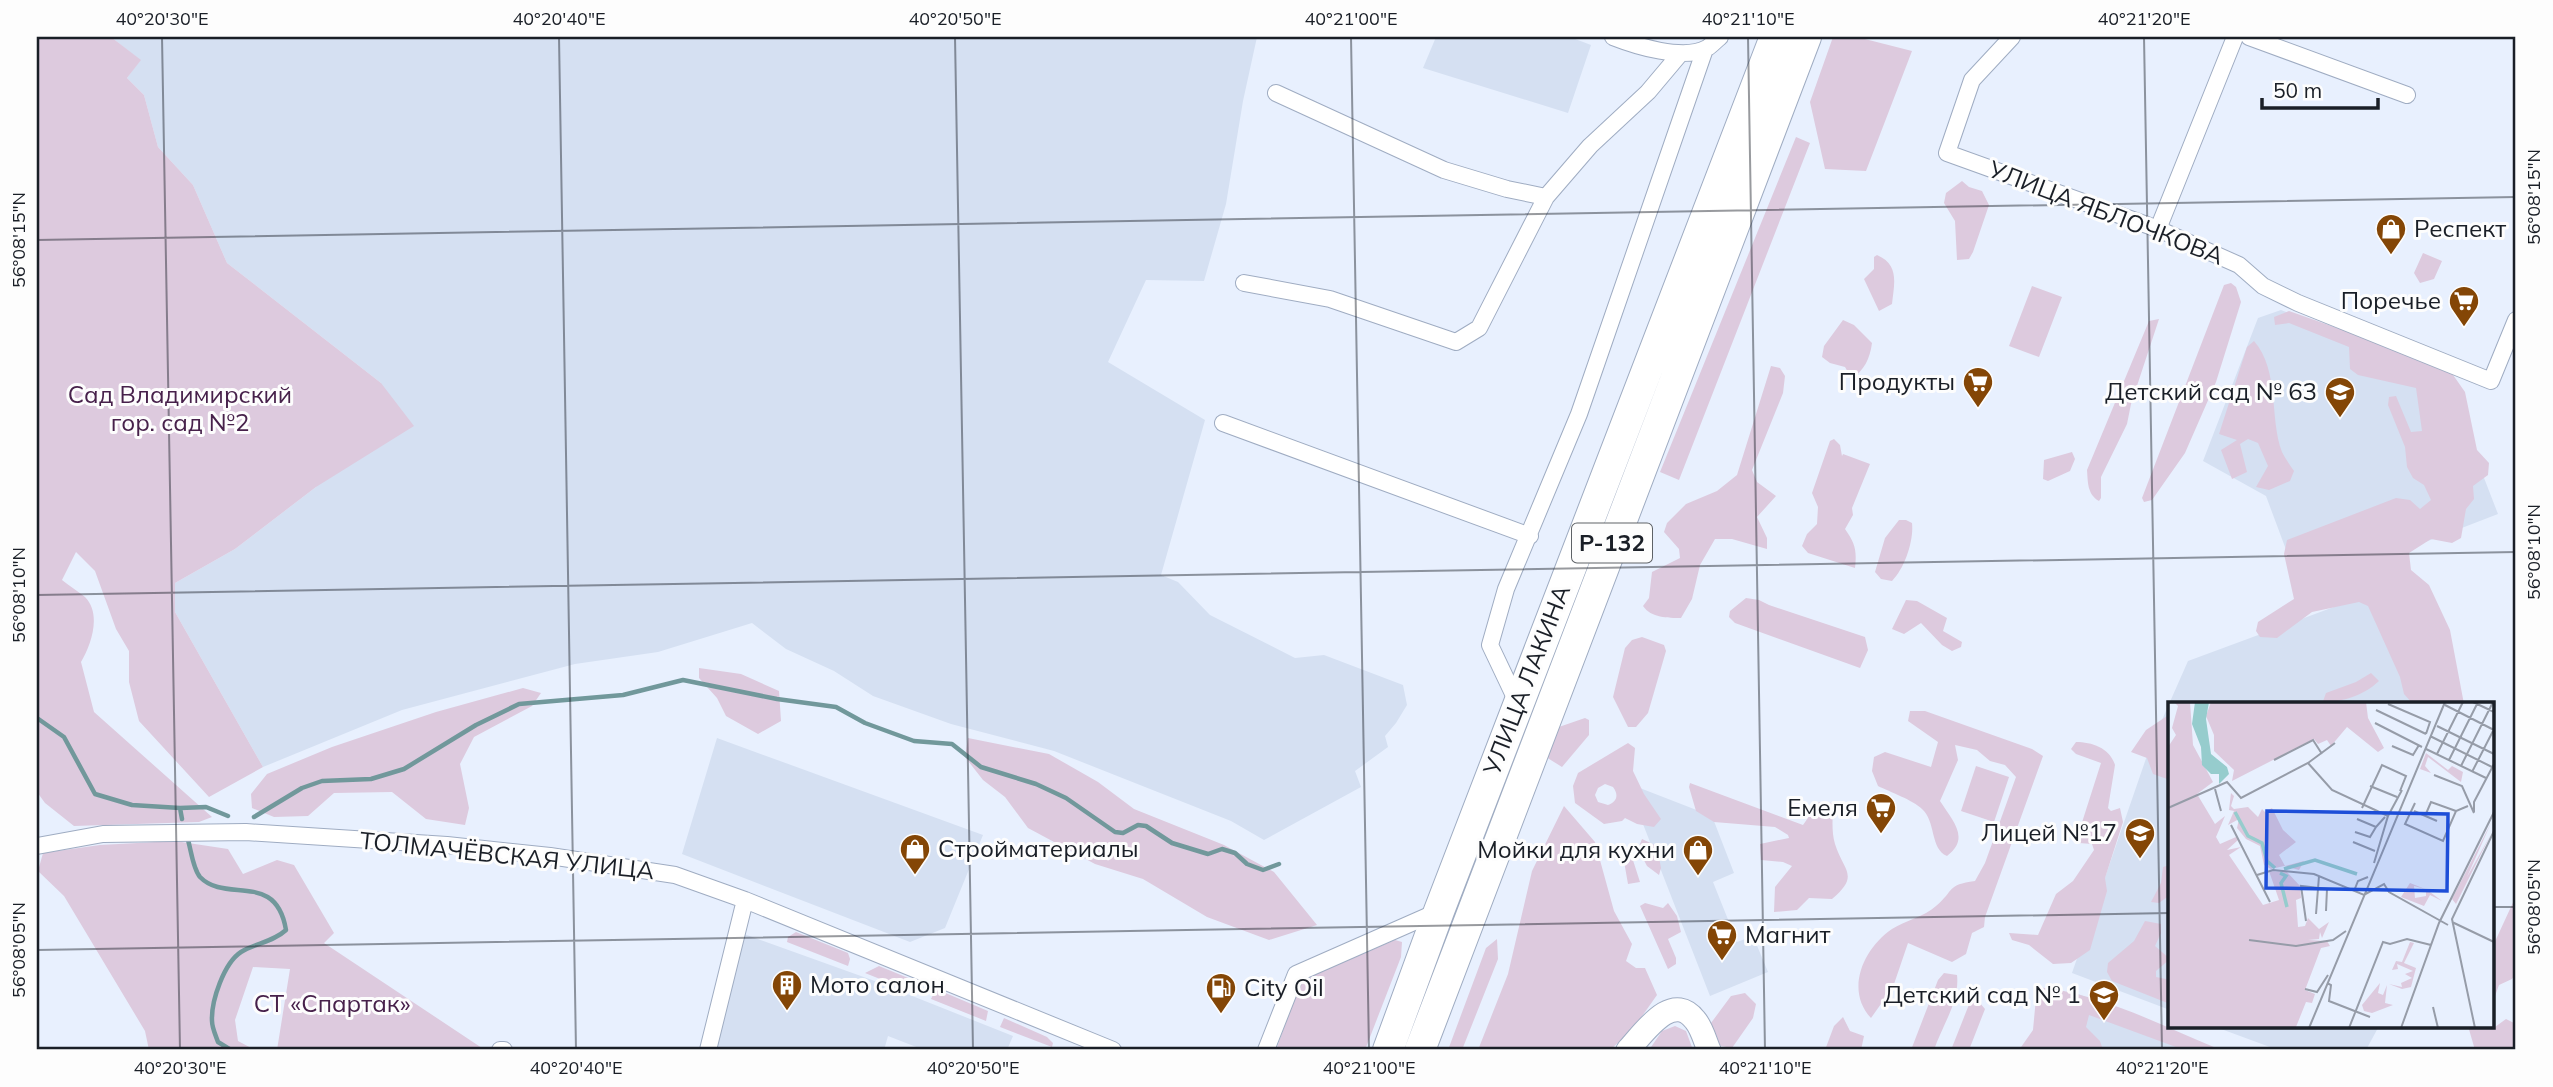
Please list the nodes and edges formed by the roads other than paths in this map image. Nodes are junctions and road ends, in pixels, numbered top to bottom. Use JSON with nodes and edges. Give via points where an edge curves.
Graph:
{"nodes":[{"id":1,"x":1613,"y":37,"type":"edge"},
{"id":2,"x":1720,"y":37,"type":"edge"},
{"id":3,"x":1775,"y":37,"type":"edge"},
{"id":4,"x":1806,"y":37,"type":"edge"},
{"id":5,"x":2012,"y":37,"type":"edge"},
{"id":6,"x":2235,"y":37,"type":"edge"},
{"id":7,"x":2249,"y":37,"type":"edge"},
{"id":8,"x":1705,"y":49,"type":"junction"},
{"id":9,"x":1680,"y":54,"type":"junction"},
{"id":10,"x":1276,"y":93,"type":"dead end"},
{"id":11,"x":2407,"y":95,"type":"dead end"},
{"id":12,"x":1546,"y":197,"type":"junction"},
{"id":13,"x":2158,"y":229,"type":"junction"},
{"id":14,"x":1244,"y":283,"type":"dead end"},
{"id":15,"x":2516,"y":320,"type":"edge"},
{"id":16,"x":1223,"y":423,"type":"dead end"},
{"id":17,"x":1530,"y":536,"type":"junction"},
{"id":18,"x":1518,"y":704,"type":"junction"},
{"id":19,"x":37,"y":846,"type":"edge"},
{"id":20,"x":745,"y":900,"type":"junction"},
{"id":21,"x":1439,"y":911,"type":"junction"},
{"id":22,"x":1424,"y":951,"type":"junction"},
{"id":23,"x":708,"y":1050,"type":"edge"},
{"id":24,"x":1113,"y":1050,"type":"edge"},
{"id":25,"x":1266,"y":1050,"type":"edge"},
{"id":26,"x":1373,"y":1050,"type":"edge"},
{"id":27,"x":1388,"y":1050,"type":"edge"},
{"id":28,"x":1420,"y":1050,"type":"edge"},
{"id":29,"x":1628,"y":1050,"type":"edge"},
{"id":30,"x":1709,"y":1050,"type":"edge"}],
"edges":[{"from":1,"to":9,"type":"street"},
{"from":2,"to":8,"type":"street"},
{"from":3,"to":18,"type":"highway","name":"УЛИЦА ЛАКИНА","number":"Р-132"},
{"from":4,"to":28,"type":"highway","name":"УЛИЦА ЛАКИНА","number":"Р-132"},
{"from":5,"to":13,"type":"street","name":"УЛИЦА ЯБЛОЧКОВА","via":[[1972,80],[1947,153]]},
{"from":6,"to":13,"type":"street"},
{"from":7,"to":11,"type":"street"},
{"from":8,"to":9,"type":"street"},
{"from":8,"to":17,"type":"street","via":[[1579,414]]},
{"from":9,"to":12,"type":"street"},
{"from":10,"to":12,"type":"street","via":[[1444,170]]},
{"from":12,"to":14,"type":"street","via":[[1479,328],[1456,342],[1330,299]]},
{"from":13,"to":15,"type":"street","name":"УЛИЦА ЯБЛОЧКОВА","via":[[2239,265],[2263,286],[2298,303],[2491,381]]},
{"from":16,"to":17,"type":"street"},
{"from":17,"to":18,"type":"street","via":[[1506,589],[1490,645]]},
{"from":18,"to":21,"type":"highway","name":"УЛИЦА ЛАКИНА","number":"Р-132"},
{"from":19,"to":20,"type":"street","name":"ТОЛМАЧЁВСКАЯ УЛИЦА","via":[[103,834],[246,832],[433,844],[675,875]]},
{"from":20,"to":23,"type":"street"},
{"from":20,"to":24,"type":"street","name":"ТОЛМАЧЁВСКАЯ УЛИЦА"},
{"from":21,"to":22,"type":"highway","name":"УЛИЦА ЛАКИНА","number":"Р-132"},
{"from":21,"to":25,"type":"street","via":[[1296,974]]},
{"from":22,"to":26,"type":"street","via":[[1393,993]]},
{"from":22,"to":27,"type":"highway","name":"УЛИЦА ЛАКИНА","number":"Р-132"},
{"from":29,"to":30,"type":"street","via":[[1665,1012],[1676,1009],[1697,1022]]}]}
